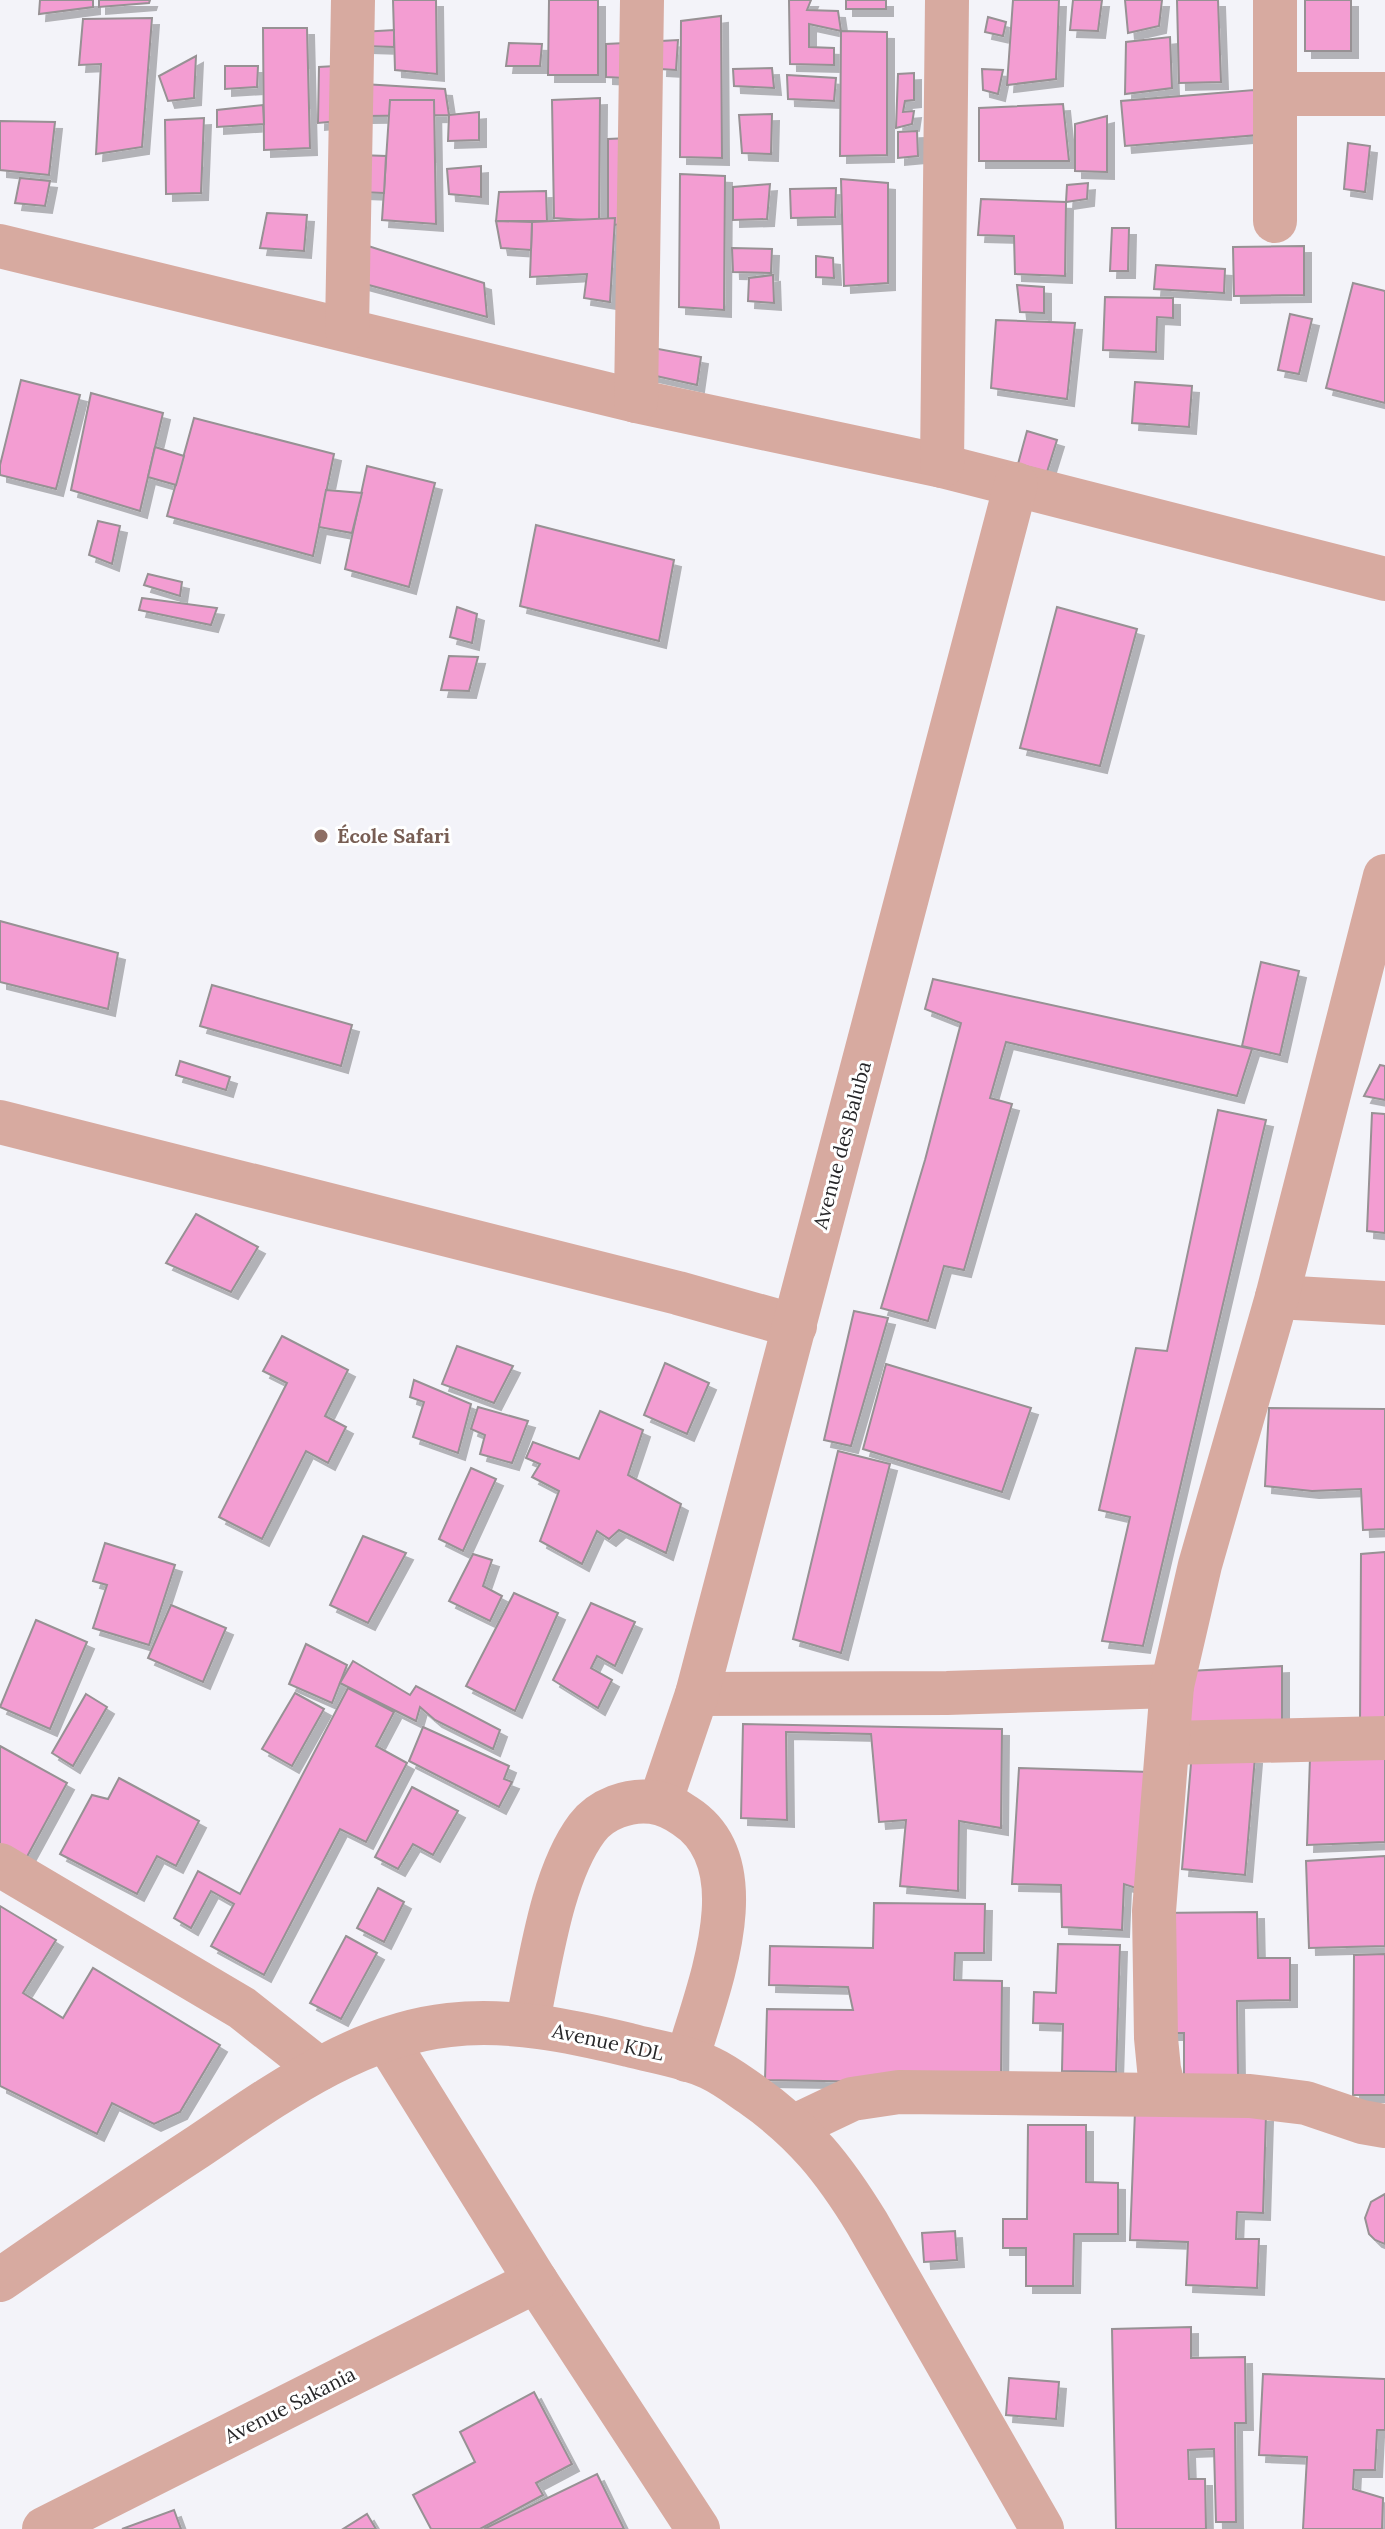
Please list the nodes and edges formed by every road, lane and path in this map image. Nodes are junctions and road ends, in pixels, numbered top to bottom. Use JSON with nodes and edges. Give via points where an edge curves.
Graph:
{"nodes":[{"id":1,"x":353,"y":0,"type":"edge"},
{"id":2,"x":642,"y":0,"type":"edge"},
{"id":3,"x":947,"y":0,"type":"edge"},
{"id":4,"x":1275,"y":0,"type":"edge"},
{"id":5,"x":1275,"y":94,"type":"junction"},
{"id":6,"x":1385,"y":94,"type":"edge"},
{"id":7,"x":1275,"y":221,"type":"dead end"},
{"id":8,"x":0,"y":246,"type":"edge"},
{"id":9,"x":347,"y":329,"type":"junction"},
{"id":10,"x":636,"y":401,"type":"junction"},
{"id":11,"x":942,"y":466,"type":"junction"},
{"id":12,"x":1016,"y":484,"type":"junction"},
{"id":13,"x":1385,"y":579,"type":"edge"},
{"id":14,"x":1385,"y":876,"type":"edge"},
{"id":15,"x":0,"y":1122,"type":"edge"},
{"id":16,"x":1277,"y":1297,"type":"junction"},
{"id":17,"x":1385,"y":1303,"type":"edge"},
{"id":18,"x":795,"y":1326,"type":"junction"},
{"id":19,"x":1172,"y":1686,"type":"junction"},
{"id":20,"x":697,"y":1694,"type":"junction"},
{"id":21,"x":1385,"y":1738,"type":"edge"},
{"id":22,"x":1168,"y":1743,"type":"junction"},
{"id":23,"x":660,"y":1803,"type":"junction"},
{"id":24,"x":0,"y":1865,"type":"edge"},
{"id":25,"x":527,"y":2025,"type":"junction"},
{"id":26,"x":387,"y":2041,"type":"junction"},
{"id":27,"x":687,"y":2060,"type":"junction"},
{"id":28,"x":319,"y":2069,"type":"junction"},
{"id":29,"x":1165,"y":2095,"type":"junction"},
{"id":30,"x":1385,"y":2126,"type":"edge"},
{"id":31,"x":793,"y":2127,"type":"junction"},
{"id":32,"x":0,"y":2280,"type":"edge"},
{"id":33,"x":536,"y":2281,"type":"junction"},
{"id":34,"x":44,"y":2529,"type":"edge"},
{"id":35,"x":698,"y":2529,"type":"edge"},
{"id":36,"x":1042,"y":2529,"type":"edge"}],
"edges":[{"from":1,"to":9,"type":"street"},
{"from":2,"to":10,"type":"street"},
{"from":3,"to":11,"type":"street"},
{"from":4,"to":5,"type":"street"},
{"from":5,"to":6,"type":"street"},
{"from":5,"to":7,"type":"street"},
{"from":8,"to":9,"type":"street"},
{"from":9,"to":10,"type":"street"},
{"from":10,"to":11,"type":"street"},
{"from":11,"to":12,"type":"street"},
{"from":12,"to":13,"type":"street"},
{"from":12,"to":18,"type":"street","name":"Avenue des Baluba"},
{"from":14,"to":16,"type":"street"},
{"from":15,"to":18,"type":"street"},
{"from":16,"to":17,"type":"street"},
{"from":16,"to":19,"type":"street","via":[[1200,1565]]},
{"from":18,"to":20,"type":"street","name":"Avenue des Baluba"},
{"from":19,"to":20,"type":"street"},
{"from":19,"to":22,"type":"street"},
{"from":20,"to":23,"type":"street","name":"Avenue des Baluba"},
{"from":21,"to":22,"type":"street"},
{"from":22,"to":29,"type":"street","via":[[1154,1911],[1156,2038]]},
{"from":23,"to":25,"type":"street","via":[[643,1800],[613,1808],[579,1841],[556,1900]]},
{"from":23,"to":27,"type":"street","via":[[701,1830],[724,1877],[720,1941]]},
{"from":24,"to":28,"type":"street","via":[[242,2008]]},
{"from":25,"to":26,"type":"street","name":"Avenue KDL","via":[[448,2025]]},
{"from":25,"to":27,"type":"street","name":"Avenue KDL"},
{"from":26,"to":28,"type":"street","name":"Avenue KDL"},
{"from":26,"to":33,"type":"street"},
{"from":27,"to":31,"type":"street","name":"Avenue KDL","via":[[725,2076]]},
{"from":28,"to":32,"type":"street","name":"Avenue KDL"},
{"from":29,"to":30,"type":"street","via":[[1306,2103]]},
{"from":29,"to":31,"type":"street","via":[[899,2092],[852,2099]]},
{"from":31,"to":36,"type":"street","name":"Avenue KDL","via":[[840,2179]]},
{"from":33,"to":34,"type":"street","name":"Avenue Sakania"},
{"from":33,"to":35,"type":"street"}]}
